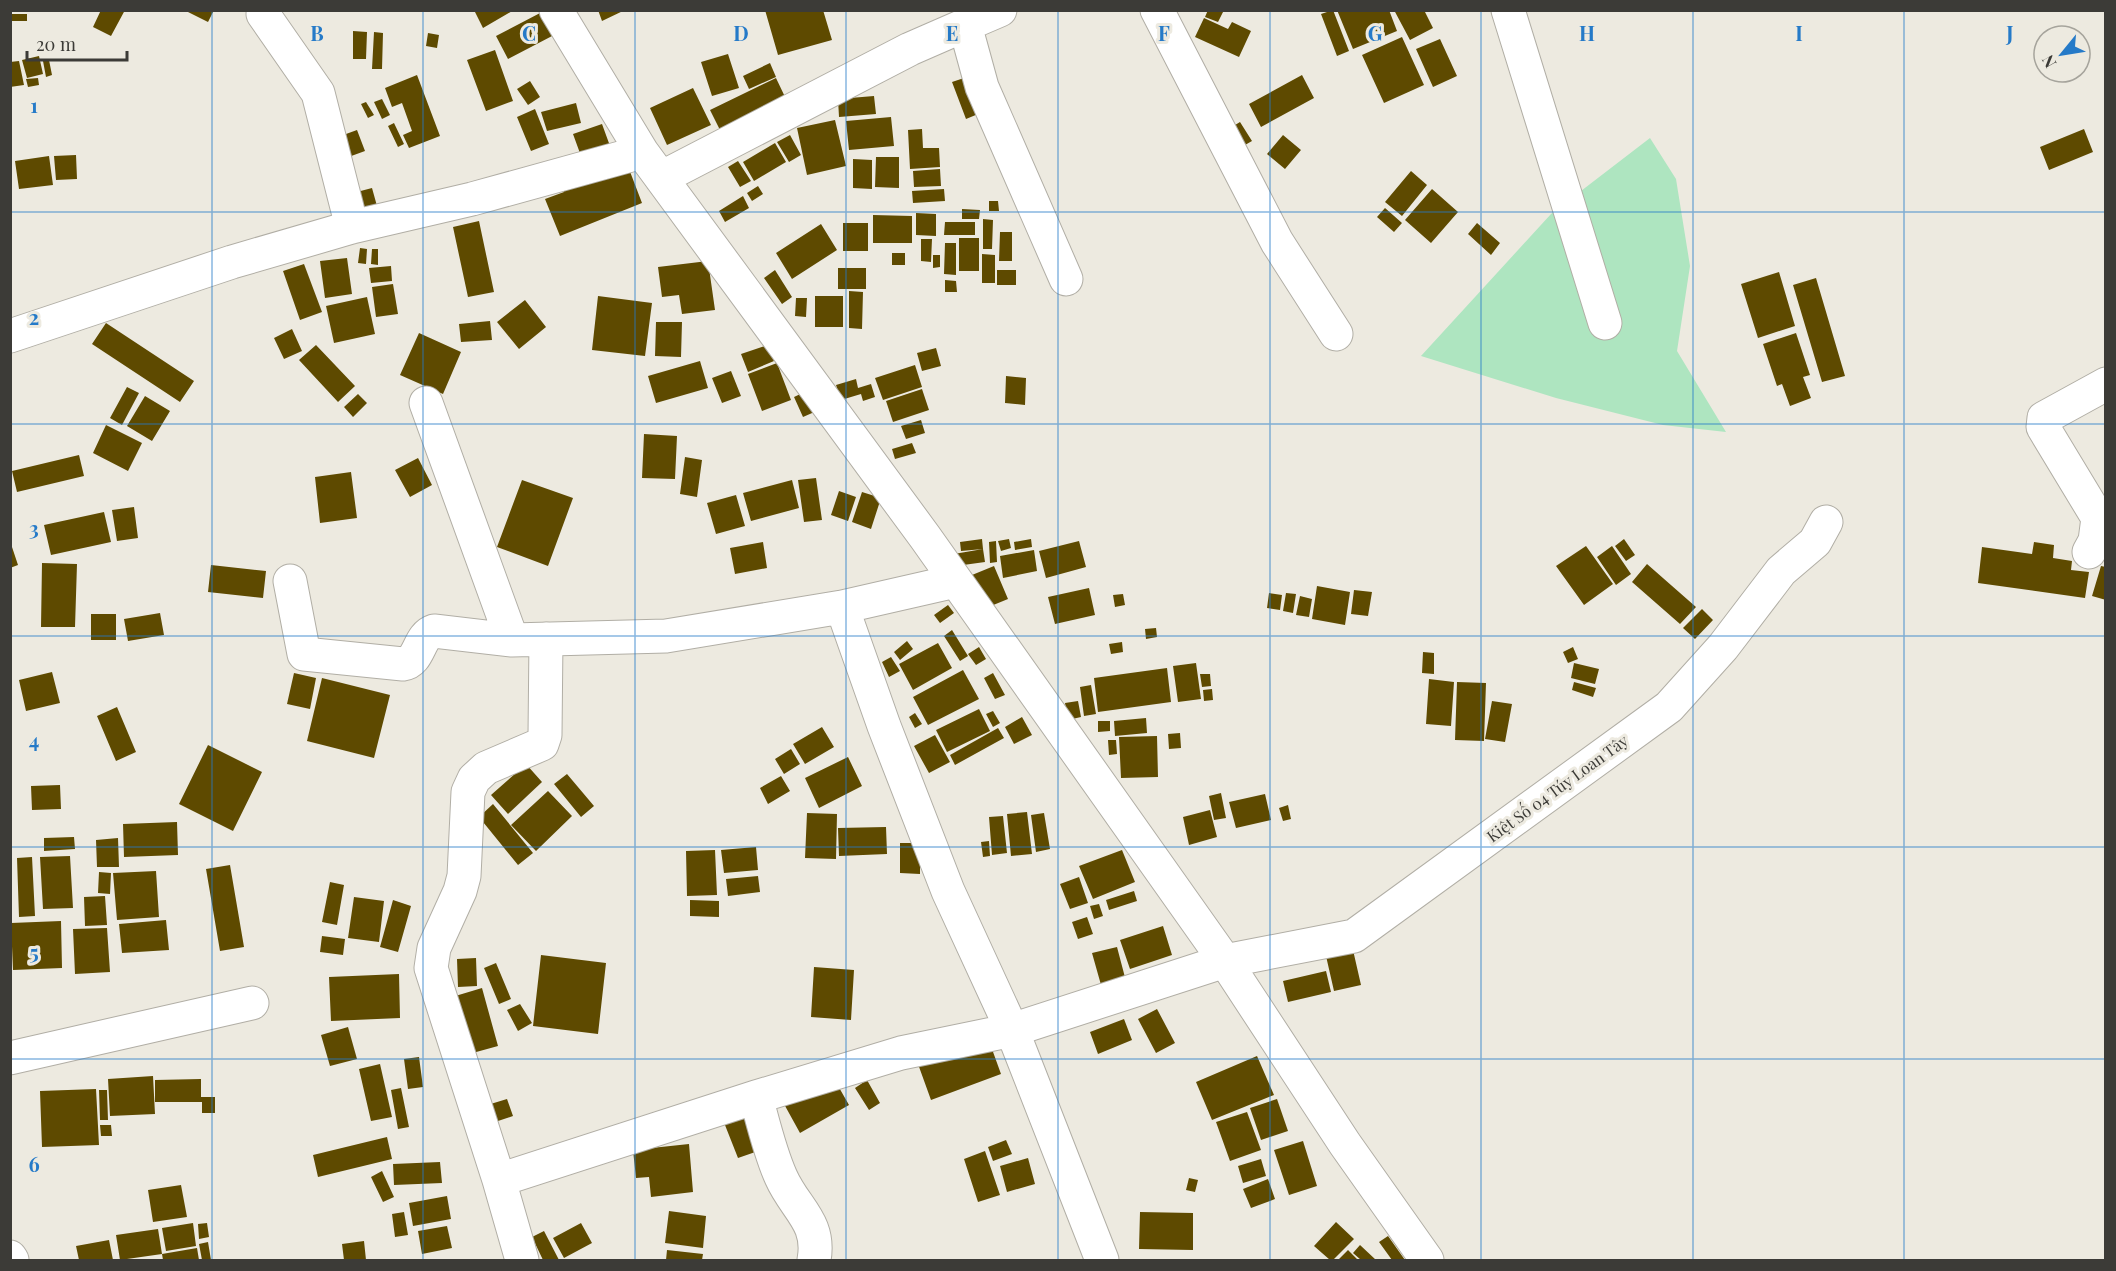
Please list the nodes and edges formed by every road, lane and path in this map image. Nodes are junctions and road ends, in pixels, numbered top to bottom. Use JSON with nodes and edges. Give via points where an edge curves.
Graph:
{"nodes":[{"id":1,"x":556,"y":10,"type":"edge"},
{"id":2,"x":1000,"y":10,"type":"edge"},
{"id":3,"x":1157,"y":10,"type":"edge"},
{"id":4,"x":1508,"y":10,"type":"edge"},
{"id":5,"x":263,"y":14,"type":"dead end"},
{"id":6,"x":965,"y":26,"type":"junction"},
{"id":7,"x":642,"y":152,"type":"junction"},
{"id":8,"x":661,"y":178,"type":"junction"},
{"id":9,"x":352,"y":227,"type":"junction"},
{"id":10,"x":1066,"y":279,"type":"dead end"},
{"id":11,"x":1605,"y":323,"type":"dead end"},
{"id":12,"x":1335,"y":334,"type":"dead end"},
{"id":13,"x":10,"y":336,"type":"edge"},
{"id":14,"x":2106,"y":384,"type":"edge"},
{"id":15,"x":426,"y":403,"type":"dead end"},
{"id":16,"x":1826,"y":522,"type":"dead end"},
{"id":17,"x":2089,"y":552,"type":"dead end"},
{"id":18,"x":290,"y":581,"type":"dead end"},
{"id":19,"x":956,"y":581,"type":"junction"},
{"id":20,"x":842,"y":607,"type":"junction"},
{"id":21,"x":546,"y":639,"type":"junction"},
{"id":22,"x":512,"y":640,"type":"junction"},
{"id":23,"x":1225,"y":961,"type":"junction"},
{"id":24,"x":252,"y":1003,"type":"dead end"},
{"id":25,"x":1012,"y":1030,"type":"junction"},
{"id":26,"x":10,"y":1058,"type":"edge"},
{"id":27,"x":756,"y":1097,"type":"junction"},
{"id":28,"x":499,"y":1180,"type":"junction"},
{"id":29,"x":522,"y":1260,"type":"edge"},
{"id":30,"x":814,"y":1260,"type":"edge"},
{"id":31,"x":1102,"y":1260,"type":"edge"},
{"id":32,"x":1427,"y":1260,"type":"edge"}],
"edges":[{"from":1,"to":7,"type":"street"},
{"from":2,"to":6,"type":"street"},
{"from":3,"to":12,"type":"street","via":[[1277,242]]},
{"from":4,"to":11,"type":"street"},
{"from":5,"to":9,"type":"street","via":[[318,93]]},
{"from":6,"to":8,"type":"street","via":[[910,49]]},
{"from":6,"to":10,"type":"street","via":[[982,87]]},
{"from":7,"to":8,"type":"street"},
{"from":7,"to":9,"type":"street"},
{"from":8,"to":19,"type":"street"},
{"from":9,"to":13,"type":"street","via":[[232,262]]},
{"from":14,"to":17,"type":"street","via":[[2044,418],[2043,427],[2098,518]]},
{"from":15,"to":22,"type":"street"},
{"from":16,"to":23,"type":"street","name":"Kiệt Số 04 Túy Loan Tây","via":[[1815,542],[1781,571],[1723,647],[1669,707],[1354,936]]},
{"from":18,"to":22,"type":"street","via":[[304,654],[403,664],[413,659],[426,635],[434,631]]},
{"from":19,"to":20,"type":"street"},
{"from":19,"to":23,"type":"street"},
{"from":20,"to":21,"type":"street","via":[[666,636]]},
{"from":20,"to":25,"type":"street","via":[[948,891]]},
{"from":21,"to":22,"type":"street"},
{"from":21,"to":28,"type":"street","via":[[542,744],[486,768],[474,779],[468,792],[464,876],[434,948],[431,968]]},
{"from":23,"to":25,"type":"street","name":"Kiệt Số 04 Túy Loan Tây"},
{"from":23,"to":32,"type":"street"},
{"from":24,"to":26,"type":"street"},
{"from":25,"to":27,"type":"street","name":"Kiệt Số 04 Túy Loan Tây","via":[[901,1053]]},
{"from":25,"to":31,"type":"street"},
{"from":27,"to":28,"type":"street","name":"Kiệt Số 04 Túy Loan Tây"},
{"from":27,"to":30,"type":"street","via":[[781,1177],[813,1229],[817,1245]]},
{"from":28,"to":29,"type":"street"}]}
